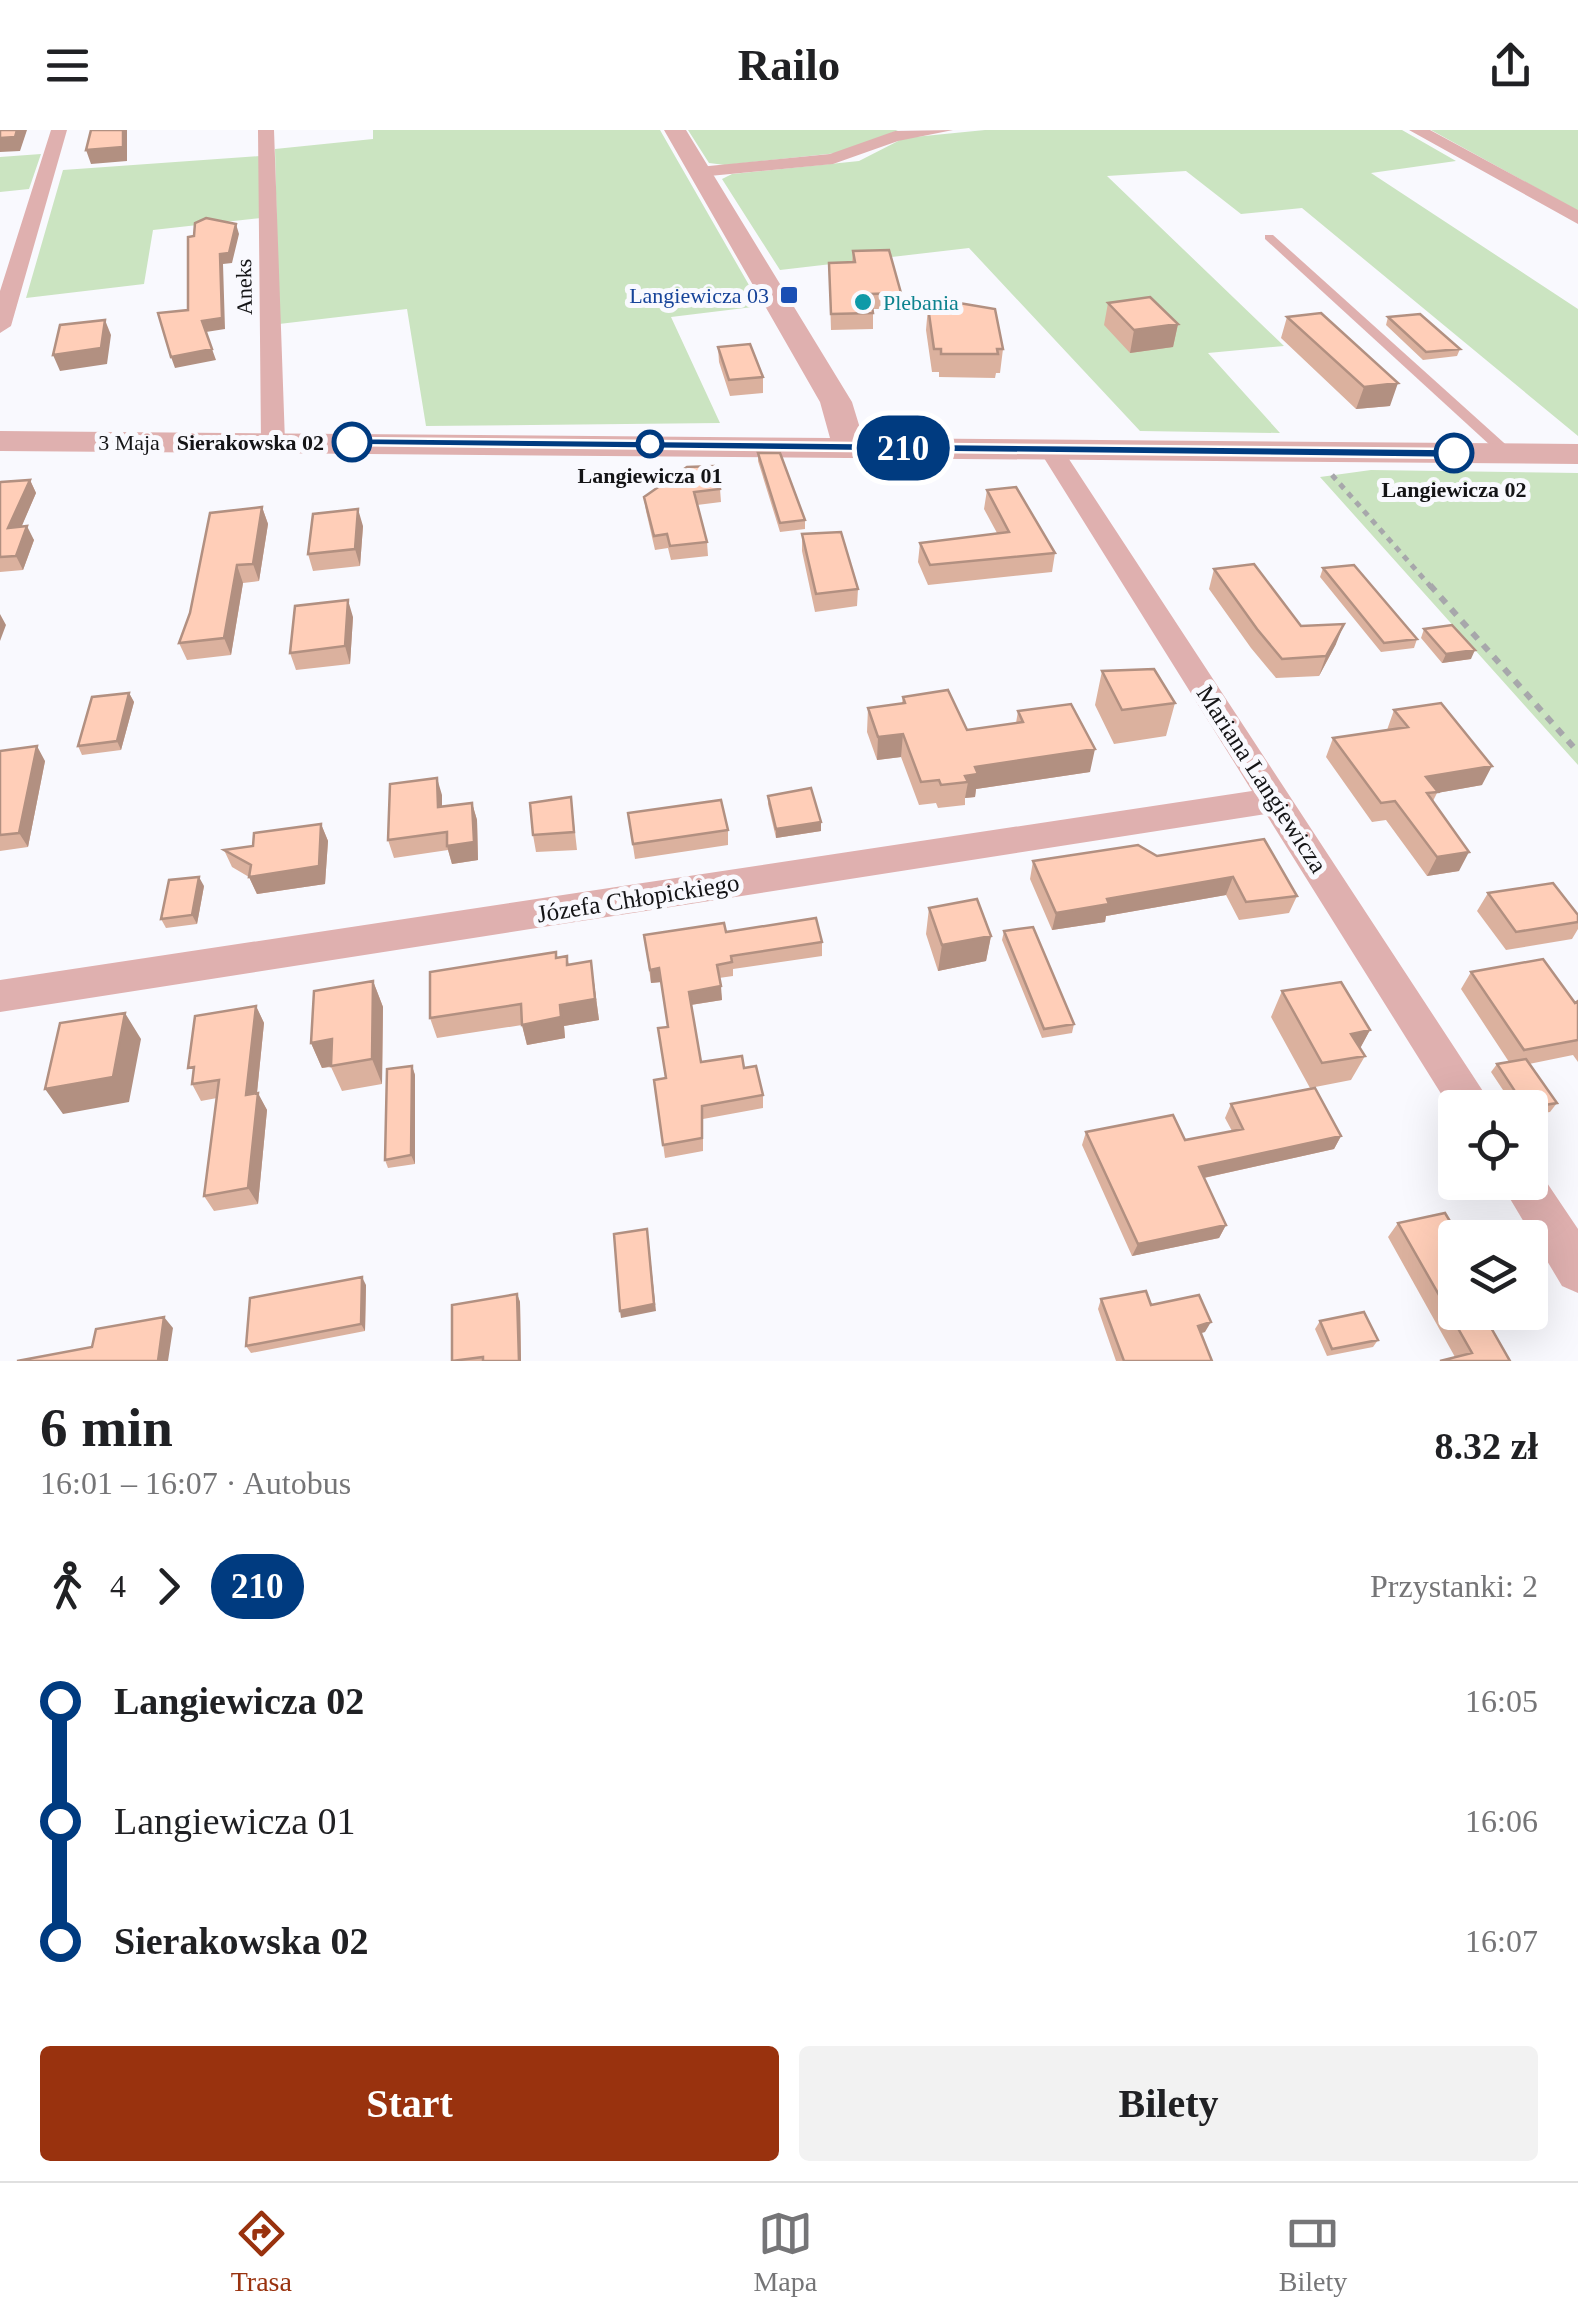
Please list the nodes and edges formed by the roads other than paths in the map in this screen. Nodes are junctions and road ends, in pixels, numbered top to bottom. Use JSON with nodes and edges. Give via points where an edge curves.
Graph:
{"nodes":[{"id":1,"x":60,"y":130,"type":"edge"},
{"id":2,"x":266,"y":130,"type":"edge"},
{"id":3,"x":675,"y":130,"type":"edge"},
{"id":4,"x":945,"y":130,"type":"edge"},
{"id":5,"x":1417,"y":130,"type":"edge"},
{"id":6,"x":700,"y":172,"type":"junction"},
{"id":7,"x":1578,"y":218,"type":"edge"},
{"id":8,"x":1269,"y":236,"type":"dead end"},
{"id":9,"x":0,"y":326,"type":"edge"},
{"id":10,"x":0,"y":441,"type":"edge"},
{"id":11,"x":273,"y":442,"type":"junction"},
{"id":12,"x":849,"y":447,"type":"junction"},
{"id":13,"x":1051,"y":450,"type":"junction"},
{"id":14,"x":1508,"y":454,"type":"junction"},
{"id":15,"x":1578,"y":454,"type":"edge"},
{"id":16,"x":1276,"y":800,"type":"junction"},
{"id":17,"x":0,"y":996,"type":"edge"},
{"id":18,"x":1462,"y":1090,"type":"edge"},
{"id":19,"x":1533,"y":1200,"type":"edge"},
{"id":20,"x":1578,"y":1270,"type":"edge"}],
"edges":[{"from":1,"to":9,"type":"street"},
{"from":2,"to":11,"type":"street","name":"Aneks"},
{"from":3,"to":6,"type":"street"},
{"from":4,"to":6,"type":"street","via":[[895,136],[833,159]]},
{"from":5,"to":7,"type":"street"},
{"from":6,"to":12,"type":"street","via":[[836,402]]},
{"from":8,"to":14,"type":"lane"},
{"from":10,"to":11,"type":"street","name":"3 Maja"},
{"from":11,"to":12,"type":"street","name":"3 Maja"},
{"from":12,"to":13,"type":"street","name":"3 Maja"},
{"from":13,"to":14,"type":"street","name":"3 Maja"},
{"from":13,"to":16,"type":"street","name":"Mariana Langiewicza"},
{"from":14,"to":15,"type":"street","name":"3 Maja"},
{"from":16,"to":17,"type":"street","name":"Józefa Chłopickiego"},
{"from":16,"to":18,"type":"street","name":"Mariana Langiewicza"},
{"from":19,"to":20,"type":"street"}]}
